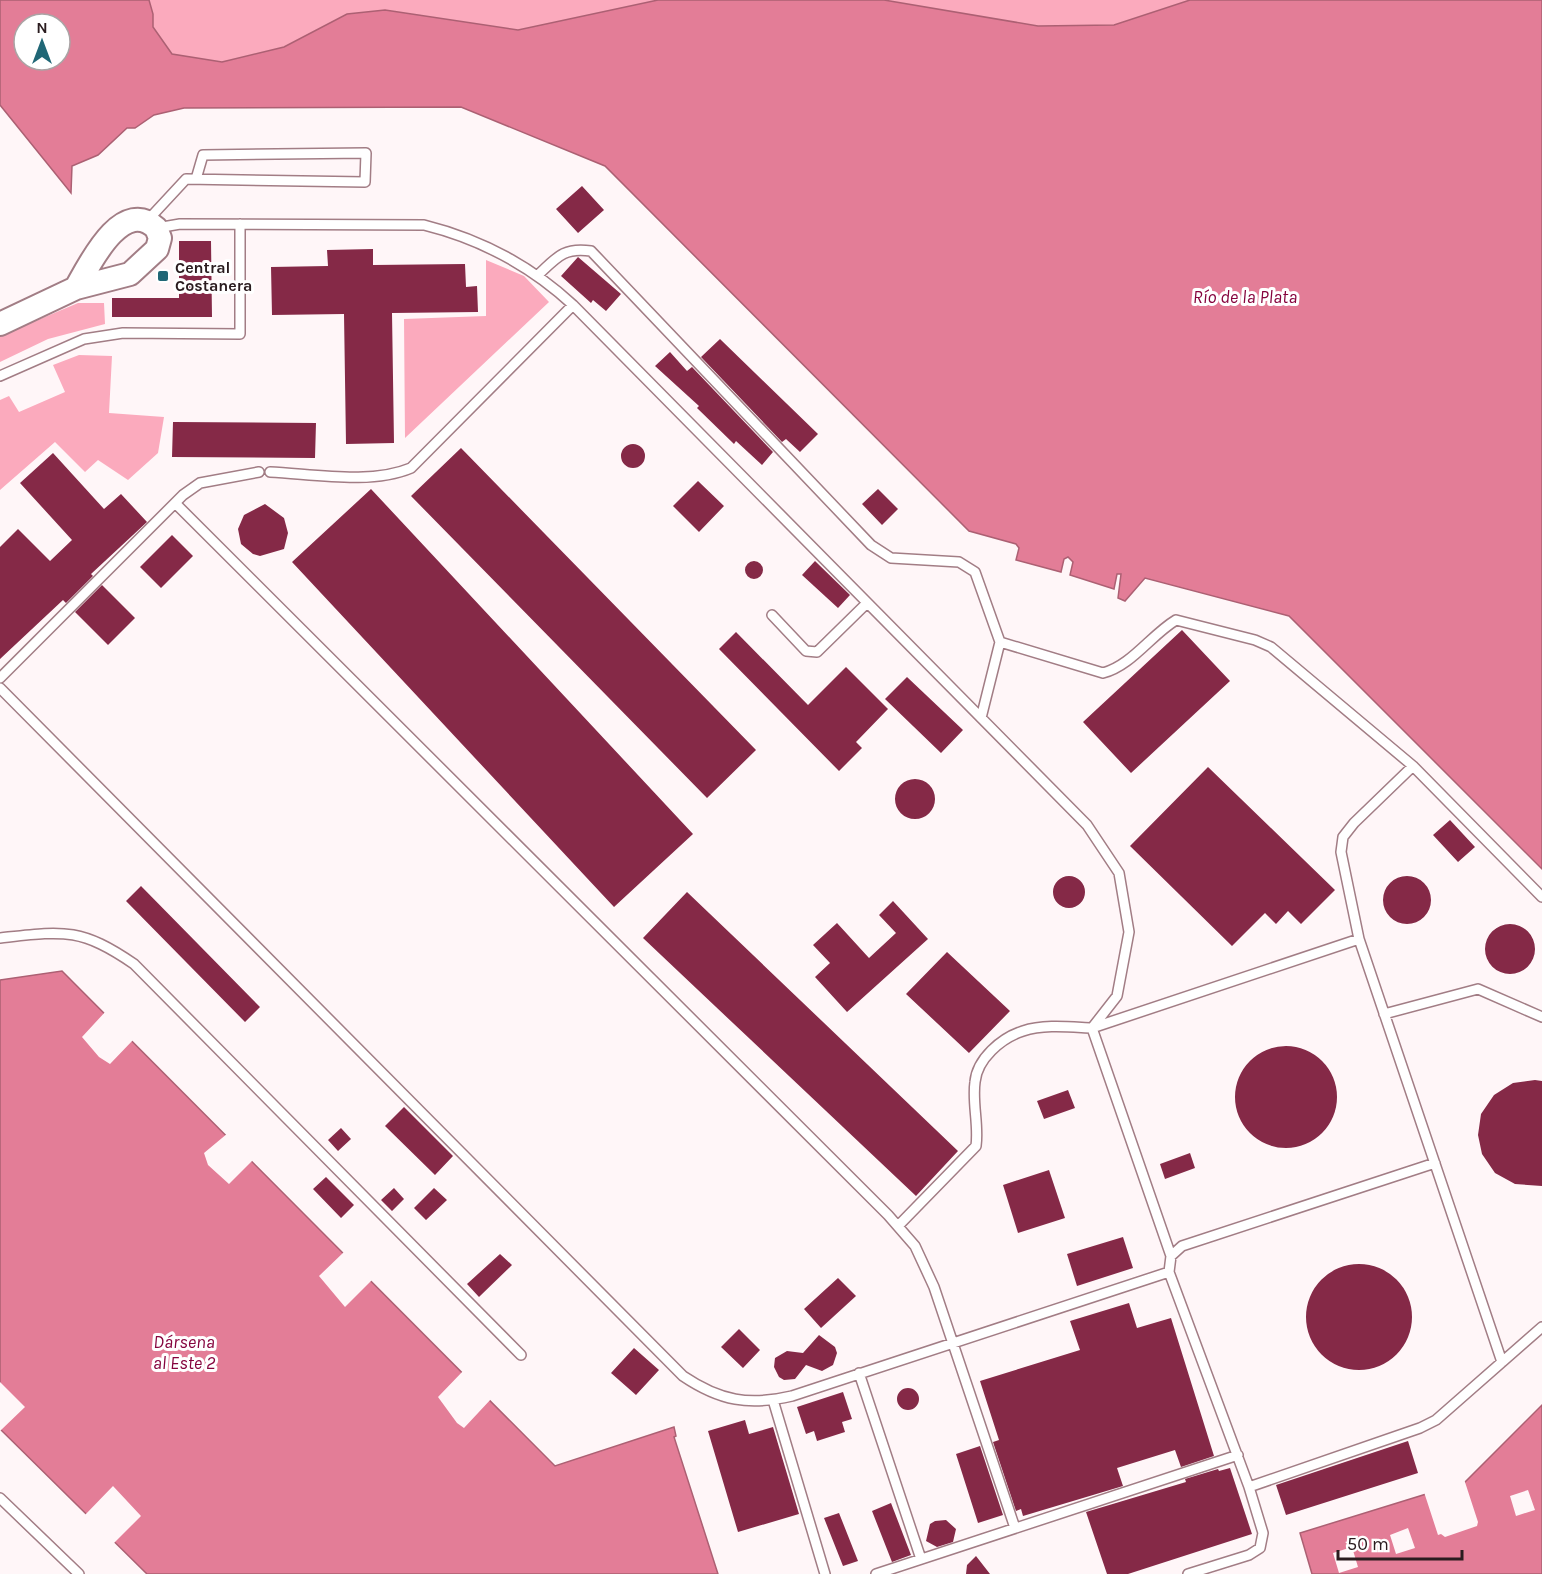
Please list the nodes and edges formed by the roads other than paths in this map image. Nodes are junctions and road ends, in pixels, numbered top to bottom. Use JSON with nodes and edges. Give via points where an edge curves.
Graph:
{"nodes":[{"id":1,"x":196,"y":179,"type":"junction"},
{"id":2,"x":240,"y":224,"type":"junction"},
{"id":3,"x":151,"y":225,"type":"junction"},
{"id":4,"x":538,"y":275,"type":"junction"},
{"id":5,"x":76,"y":288,"type":"junction"},
{"id":6,"x":573,"y":305,"type":"junction"},
{"id":7,"x":0,"y":324,"type":"edge"},
{"id":8,"x":0,"y":376,"type":"edge"},
{"id":9,"x":259,"y":472,"type":"dead end"},
{"id":10,"x":270,"y":472,"type":"dead end"},
{"id":11,"x":175,"y":503,"type":"junction"},
{"id":12,"x":867,"y":603,"type":"junction"},
{"id":13,"x":772,"y":615,"type":"dead end"},
{"id":14,"x":1000,"y":642,"type":"junction"},
{"id":15,"x":0,"y":678,"type":"edge"},
{"id":16,"x":0,"y":688,"type":"edge"},
{"id":17,"x":981,"y":718,"type":"junction"},
{"id":18,"x":1413,"y":766,"type":"junction"},
{"id":19,"x":1542,"y":897,"type":"edge"},
{"id":20,"x":0,"y":938,"type":"edge"},
{"id":21,"x":1359,"y":939,"type":"junction"},
{"id":22,"x":1384,"y":1014,"type":"junction"},
{"id":23,"x":1542,"y":1017,"type":"edge"},
{"id":24,"x":1092,"y":1028,"type":"junction"},
{"id":25,"x":1434,"y":1163,"type":"junction"},
{"id":26,"x":898,"y":1226,"type":"junction"},
{"id":27,"x":1171,"y":1256,"type":"junction"},
{"id":28,"x":1169,"y":1272,"type":"junction"},
{"id":29,"x":1542,"y":1327,"type":"edge"},
{"id":30,"x":954,"y":1343,"type":"junction"},
{"id":31,"x":521,"y":1355,"type":"dead end"},
{"id":32,"x":1502,"y":1362,"type":"junction"},
{"id":33,"x":859,"y":1373,"type":"junction"},
{"id":34,"x":773,"y":1400,"type":"junction"},
{"id":35,"x":1238,"y":1455,"type":"junction"},
{"id":36,"x":1249,"y":1487,"type":"junction"},
{"id":37,"x":0,"y":1498,"type":"edge"},
{"id":38,"x":1015,"y":1528,"type":"junction"},
{"id":39,"x":921,"y":1559,"type":"junction"},
{"id":40,"x":79,"y":1574,"type":"edge"},
{"id":41,"x":825,"y":1574,"type":"edge"},
{"id":42,"x":876,"y":1574,"type":"edge"},
{"id":43,"x":1188,"y":1574,"type":"edge"}],
"edges":[{"from":1,"to":1,"type":"lane","via":[[365,182],[366,153],[203,156]]},
{"from":1,"to":3,"type":"lane","via":[[186,179]]},
{"from":2,"to":3,"type":"lane"},
{"from":2,"to":4,"type":"lane","via":[[424,225],[500,254]]},
{"from":2,"to":8,"type":"lane","via":[[240,334],[123,333],[84,339]]},
{"from":3,"to":5,"type":"street","via":[[133,221],[122,225],[101,246]]},
{"from":3,"to":5,"type":"street","via":[[160,238],[157,249],[130,274]]},
{"from":4,"to":6,"type":"lane"},
{"from":4,"to":14,"type":"lane","via":[[557,256],[574,249],[591,251],[872,545],[891,558],[959,562],[975,572]]},
{"from":5,"to":7,"type":"street"},
{"from":6,"to":10,"type":"lane","via":[[411,468],[392,476],[373,477]]},
{"from":6,"to":12,"type":"lane"},
{"from":9,"to":11,"type":"lane","via":[[200,483]]},
{"from":11,"to":15,"type":"lane"},
{"from":11,"to":26,"type":"lane"},
{"from":12,"to":13,"type":"lane","via":[[817,652],[806,651]]},
{"from":12,"to":17,"type":"lane"},
{"from":14,"to":17,"type":"lane"},
{"from":14,"to":18,"type":"lane","via":[[1103,672],[1118,669],[1158,631],[1176,620],[1256,640],[1271,647]]},
{"from":16,"to":34,"type":"lane","via":[[683,1376],[711,1393],[744,1403]]},
{"from":17,"to":24,"type":"lane","via":[[1087,825],[1119,873],[1129,932],[1117,996]]},
{"from":18,"to":19,"type":"lane"},
{"from":18,"to":21,"type":"lane","via":[[1343,837],[1341,852]]},
{"from":20,"to":31,"type":"lane","via":[[71,933],[108,946],[134,964]]},
{"from":21,"to":22,"type":"lane"},
{"from":21,"to":24,"type":"lane"},
{"from":22,"to":23,"type":"lane","via":[[1478,989]]},
{"from":22,"to":25,"type":"lane"},
{"from":24,"to":26,"type":"lane","via":[[1022,1031],[993,1049],[980,1064],[974,1082],[976,1146]]},
{"from":24,"to":27,"type":"lane"},
{"from":25,"to":27,"type":"lane","via":[[1182,1246]]},
{"from":25,"to":32,"type":"lane"},
{"from":26,"to":30,"type":"lane","via":[[915,1246]]},
{"from":27,"to":28,"type":"lane"},
{"from":28,"to":30,"type":"lane"},
{"from":28,"to":35,"type":"lane"},
{"from":29,"to":32,"type":"lane"},
{"from":30,"to":33,"type":"lane"},
{"from":30,"to":38,"type":"lane"},
{"from":32,"to":36,"type":"lane","via":[[1436,1420],[1420,1428]]},
{"from":33,"to":34,"type":"lane"},
{"from":33,"to":39,"type":"lane"},
{"from":34,"to":41,"type":"lane"},
{"from":35,"to":36,"type":"lane"},
{"from":35,"to":38,"type":"lane"},
{"from":36,"to":43,"type":"lane","via":[[1263,1533],[1260,1548]]},
{"from":37,"to":40,"type":"lane"},
{"from":38,"to":39,"type":"lane"},
{"from":39,"to":42,"type":"lane"}]}
